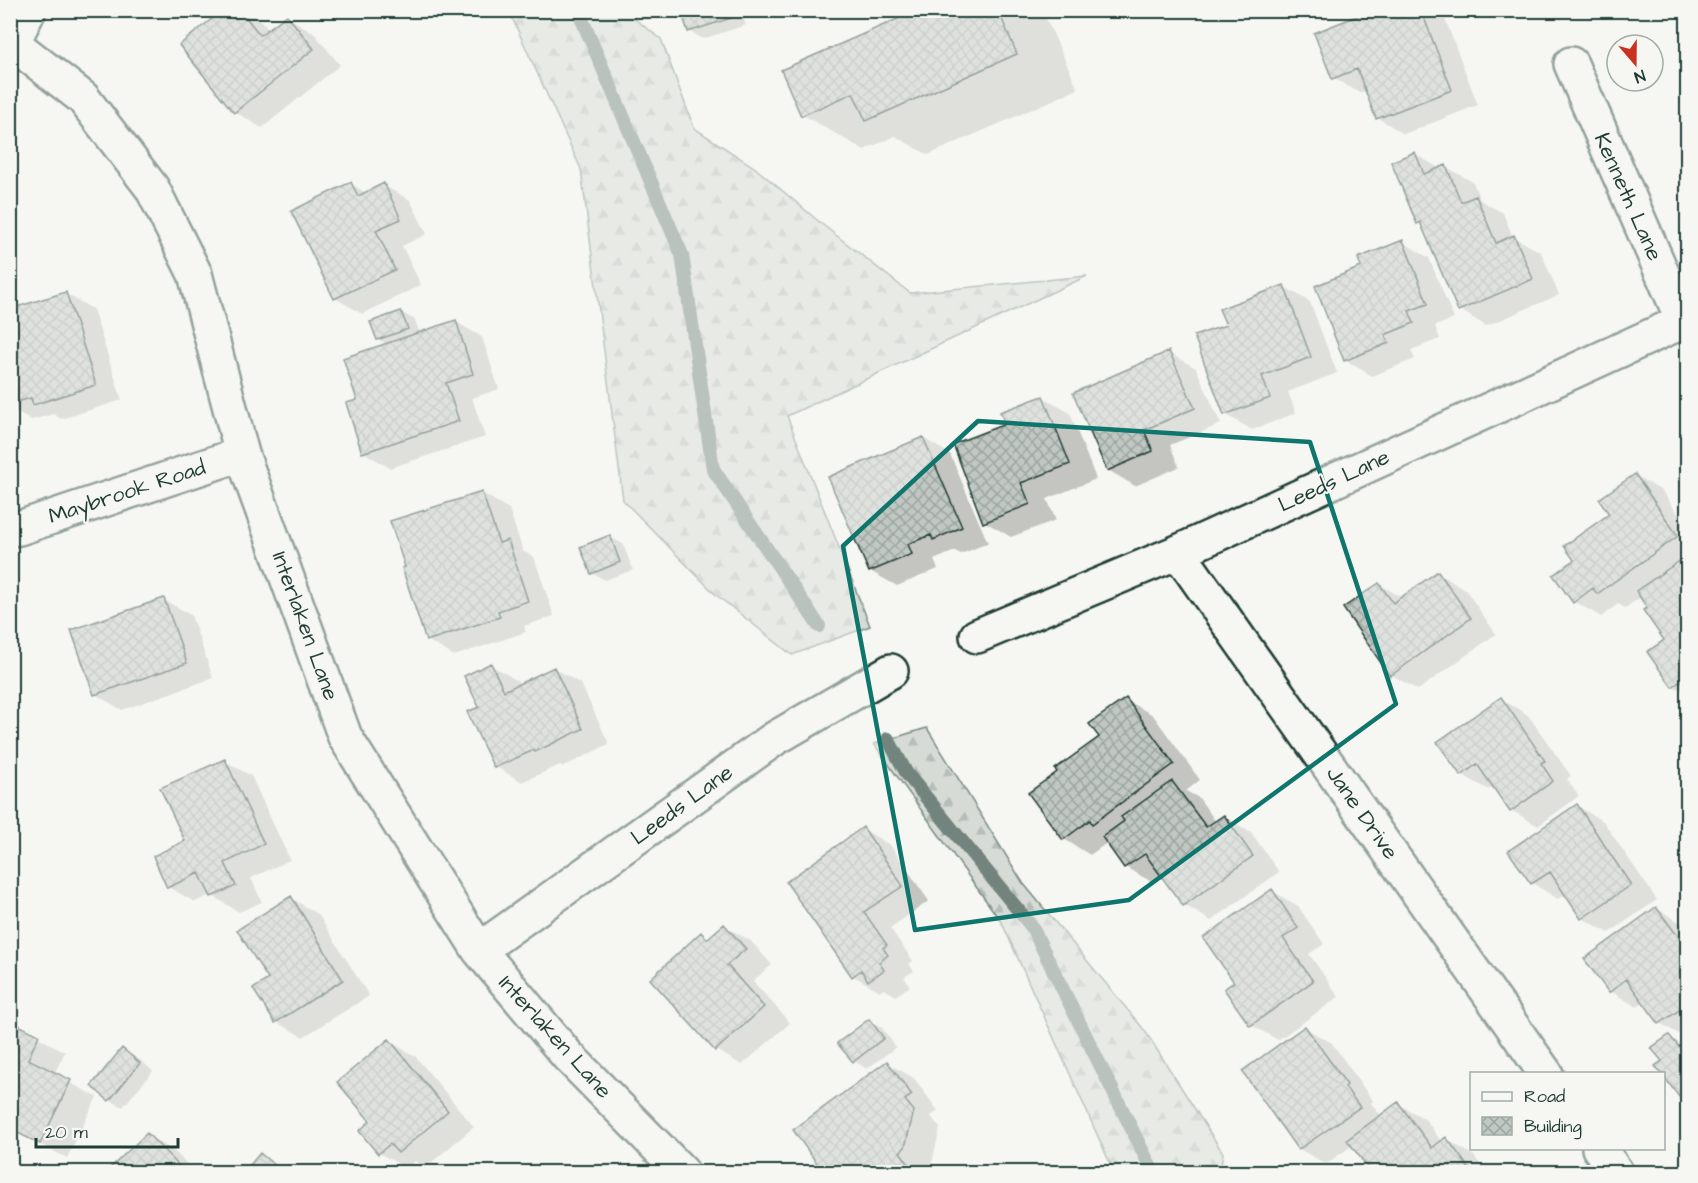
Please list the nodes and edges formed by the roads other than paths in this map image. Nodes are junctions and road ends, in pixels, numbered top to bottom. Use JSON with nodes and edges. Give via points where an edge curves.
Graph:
{"nodes":[{"id":1,"x":29,"y":10,"type":"edge"},
{"id":2,"x":12,"y":41,"type":"edge"},
{"id":3,"x":1571,"y":64,"type":"dead end"},
{"id":4,"x":1686,"y":323,"type":"edge"},
{"id":5,"x":242,"y":454,"type":"junction"},
{"id":6,"x":10,"y":529,"type":"edge"},
{"id":7,"x":1178,"y":552,"type":"junction"},
{"id":8,"x":977,"y":636,"type":"dead end"},
{"id":9,"x":891,"y":671,"type":"dead end"},
{"id":10,"x":479,"y":950,"type":"junction"},
{"id":11,"x":1545,"y":1072,"type":"edge"},
{"id":12,"x":1600,"y":1150,"type":"edge"},
{"id":13,"x":682,"y":1173,"type":"edge"},
{"id":14,"x":1616,"y":1173,"type":"edge"}],
"edges":[{"from":1,"to":2,"type":"street"},
{"from":2,"to":5,"type":"street","name":"Interlaken Lane","via":[[83,98],[152,188],[195,274]]},
{"from":3,"to":4,"type":"street","name":"Kenneth Lane"},
{"from":4,"to":7,"type":"street","name":"Leeds Lane"},
{"from":5,"to":6,"type":"street","name":"Maybrook Road"},
{"from":5,"to":10,"type":"street","name":"Interlaken Lane","via":[[345,737]]},
{"from":7,"to":8,"type":"street","name":"Leeds Lane"},
{"from":7,"to":11,"type":"street","name":"Jane Drive"},
{"from":9,"to":10,"type":"street","name":"Leeds Lane","via":[[774,739]]},
{"from":10,"to":13,"type":"street","name":"Interlaken Lane","via":[[567,1055]]},
{"from":12,"to":14,"type":"street"}]}
